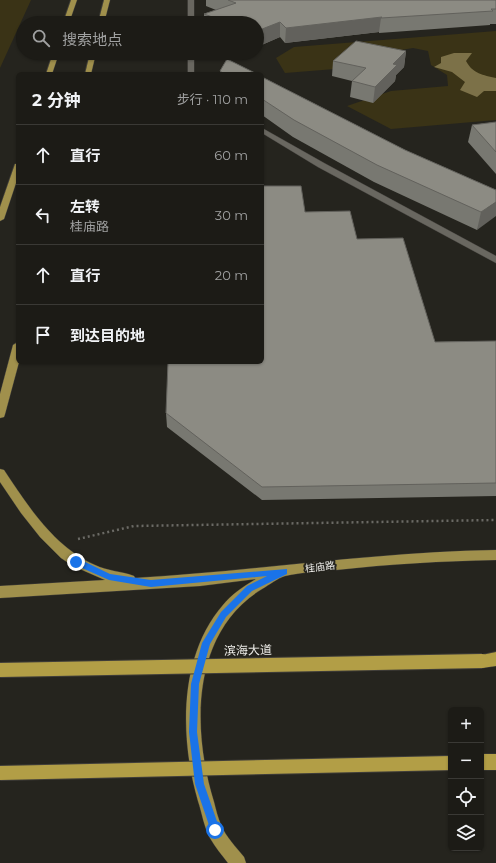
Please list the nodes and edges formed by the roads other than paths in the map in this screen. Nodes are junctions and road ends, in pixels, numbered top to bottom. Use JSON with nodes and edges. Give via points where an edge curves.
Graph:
{"nodes":[{"id":1,"x":74,"y":0,"type":"edge"},
{"id":2,"x":107,"y":0,"type":"edge"},
{"id":3,"x":191,"y":0,"type":"edge"},
{"id":4,"x":68,"y":16,"type":"edge"},
{"id":5,"x":103,"y":16,"type":"edge"},
{"id":6,"x":191,"y":16,"type":"edge"},
{"id":7,"x":54,"y":60,"type":"edge"},
{"id":8,"x":92,"y":60,"type":"edge"},
{"id":9,"x":191,"y":60,"type":"edge"},
{"id":10,"x":50,"y":72,"type":"edge"},
{"id":11,"x":89,"y":72,"type":"edge"},
{"id":12,"x":191,"y":72,"type":"edge"},
{"id":13,"x":264,"y":131,"type":"edge"},
{"id":14,"x":16,"y":172,"type":"edge"},
{"id":15,"x":0,"y":219,"type":"edge"},
{"id":16,"x":496,"y":260,"type":"edge"},
{"id":17,"x":16,"y":353,"type":"edge"},
{"id":18,"x":0,"y":414,"type":"edge"},
{"id":19,"x":0,"y":473,"type":"edge"},
{"id":20,"x":496,"y":555,"type":"edge"},
{"id":21,"x":284,"y":571,"type":"junction"},
{"id":22,"x":151,"y":583,"type":"junction"},
{"id":23,"x":0,"y":592,"type":"edge"},
{"id":24,"x":496,"y":660,"type":"edge"},
{"id":25,"x":0,"y":670,"type":"edge"},
{"id":26,"x":448,"y":762,"type":"edge"},
{"id":27,"x":484,"y":762,"type":"edge"},
{"id":28,"x":496,"y":762,"type":"edge"},
{"id":29,"x":0,"y":773,"type":"edge"},
{"id":30,"x":238,"y":863,"type":"edge"}],
"edges":[{"from":1,"to":4,"type":"main road"},
{"from":2,"to":5,"type":"main road"},
{"from":3,"to":6,"type":"lane"},
{"from":7,"to":10,"type":"main road"},
{"from":8,"to":11,"type":"main road"},
{"from":9,"to":12,"type":"lane"},
{"from":13,"to":16,"type":"lane"},
{"from":14,"to":15,"type":"main road"},
{"from":17,"to":18,"type":"main road"},
{"from":19,"to":22,"type":"main road","via":[[22,506],[55,544],[76,562],[109,577]]},
{"from":20,"to":21,"type":"main road","name":"桂庙路","via":[[371,561]]},
{"from":21,"to":22,"type":"main road","name":"桂庙路"},
{"from":21,"to":30,"type":"main road","via":[[250,589],[223,614],[206,643],[195,684],[193,732],[199,784],[215,830]]},
{"from":22,"to":23,"type":"main road","name":"桂庙路"},
{"from":24,"to":25,"type":"highway","name":"滨海大道","bridge":true},
{"from":26,"to":29,"type":"highway","bridge":true},
{"from":27,"to":28,"type":"highway"}]}
